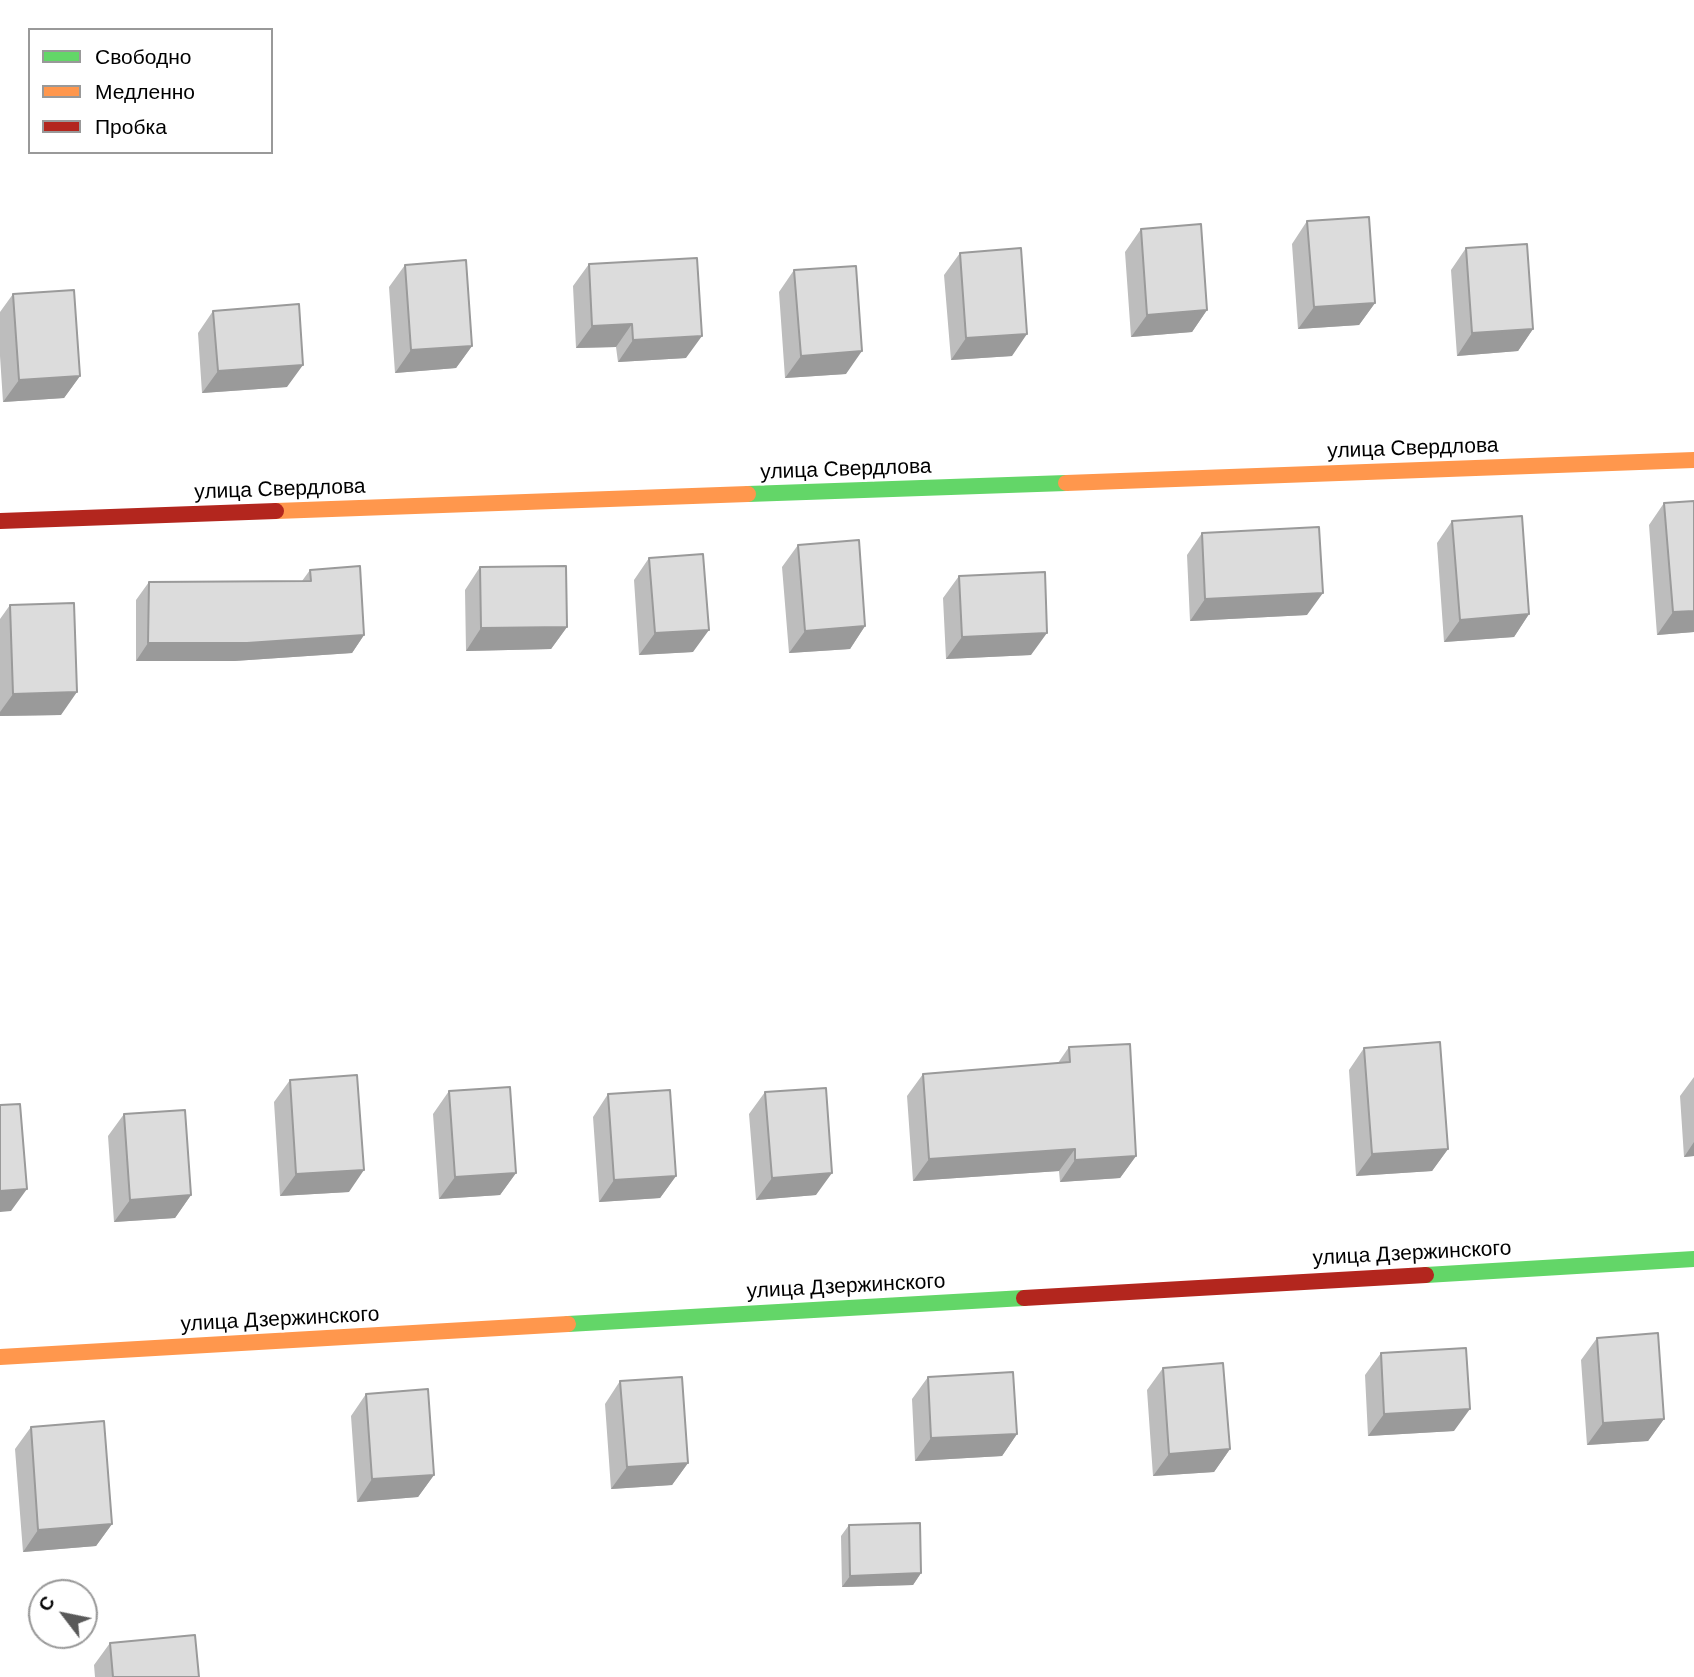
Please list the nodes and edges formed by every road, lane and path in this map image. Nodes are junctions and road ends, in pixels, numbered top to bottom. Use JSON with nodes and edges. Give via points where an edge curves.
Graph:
{"nodes":[{"id":1,"x":1694,"y":460,"type":"edge"},
{"id":2,"x":0,"y":521,"type":"edge"},
{"id":3,"x":1694,"y":1259,"type":"edge"},
{"id":4,"x":0,"y":1357,"type":"edge"}],
"edges":[{"from":1,"to":2,"type":"street","name":"улица Свердлова"},
{"from":3,"to":4,"type":"street","name":"улица Дзержинского"}]}
